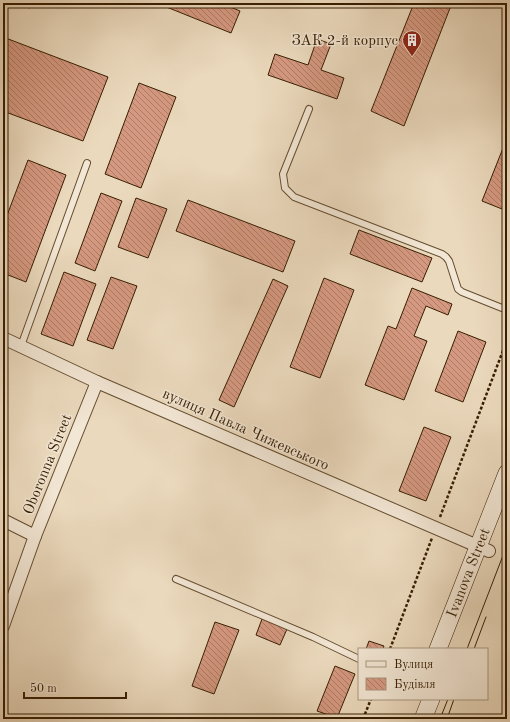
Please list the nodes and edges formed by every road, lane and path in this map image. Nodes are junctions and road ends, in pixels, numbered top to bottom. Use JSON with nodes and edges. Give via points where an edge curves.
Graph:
{"nodes":[{"id":1,"x":309,"y":109,"type":"dead end"},
{"id":2,"x":87,"y":163,"type":"dead end"},
{"id":3,"x":507,"y":310,"type":"edge"},
{"id":4,"x":3,"y":338,"type":"edge"},
{"id":5,"x":507,"y":340,"type":"edge"},
{"id":6,"x":21,"y":346,"type":"junction"},
{"id":7,"x":97,"y":382,"type":"junction"},
{"id":8,"x":507,"y":473,"type":"edge"},
{"id":9,"x":507,"y":505,"type":"edge"},
{"id":10,"x":3,"y":520,"type":"edge"},
{"id":11,"x":435,"y":529,"type":"junction"},
{"id":12,"x":35,"y":536,"type":"junction"},
{"id":13,"x":483,"y":549,"type":"junction"},
{"id":14,"x":176,"y":579,"type":"dead end"},
{"id":15,"x":3,"y":626,"type":"edge"},
{"id":16,"x":390,"y":648,"type":"edge"},
{"id":17,"x":438,"y":648,"type":"edge"},
{"id":18,"x":451,"y":648,"type":"edge"},
{"id":19,"x":358,"y":659,"type":"edge"},
{"id":20,"x":371,"y":700,"type":"edge"},
{"id":21,"x":418,"y":700,"type":"edge"},
{"id":22,"x":431,"y":700,"type":"edge"},
{"id":23,"x":363,"y":719,"type":"edge"},
{"id":24,"x":411,"y":719,"type":"edge"},
{"id":25,"x":423,"y":719,"type":"edge"}],
"edges":[{"from":1,"to":3,"type":"lane","via":[[283,174],[285,188],[294,197],[442,254],[449,261],[458,289]]},
{"from":2,"to":6,"type":"lane"},
{"from":4,"to":6,"type":"street","name":"вулиця Павла Чижевського"},
{"from":5,"to":11,"type":"path"},
{"from":6,"to":7,"type":"street","name":"вулиця Павла Чижевського"},
{"from":7,"to":11,"type":"street","name":"вулиця Павла Чижевського"},
{"from":7,"to":12,"type":"street","name":"Oboronna Street"},
{"from":8,"to":13,"type":"main road","name":"Ivanova Street"},
{"from":9,"to":13,"type":"main road","name":"Ivanova Street"},
{"from":10,"to":12,"type":"street"},
{"from":11,"to":13,"type":"street","name":"вулиця Павла Чижевського"},
{"from":11,"to":16,"type":"path"},
{"from":12,"to":15,"type":"street","name":"Oboronna Street"},
{"from":13,"to":17,"type":"main road","name":"Ivanova Street"},
{"from":13,"to":18,"type":"main road","name":"Ivanova Street"},
{"from":14,"to":19,"type":"lane"},
{"from":20,"to":23,"type":"path"},
{"from":21,"to":24,"type":"main road"},
{"from":22,"to":25,"type":"main road"}]}
